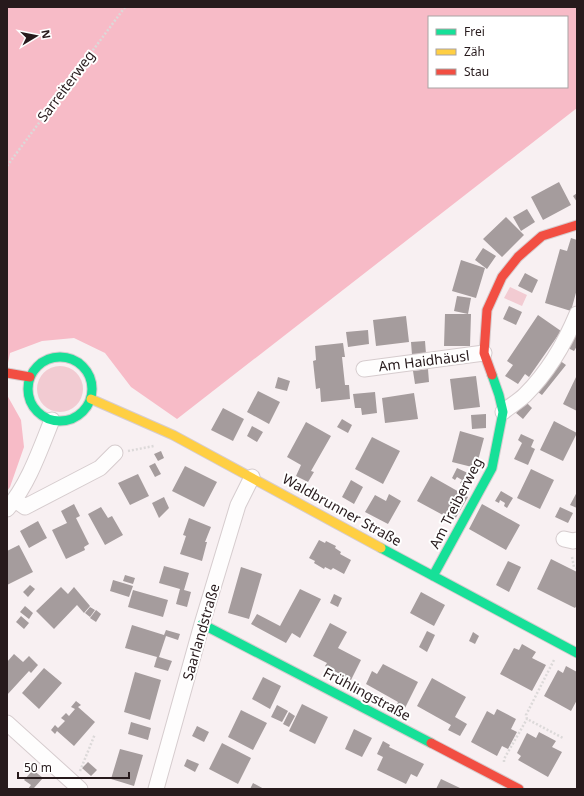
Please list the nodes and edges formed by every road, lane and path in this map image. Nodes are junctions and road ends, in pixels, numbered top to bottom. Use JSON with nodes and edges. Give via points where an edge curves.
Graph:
{"nodes":[{"id":1,"x":126,"y":7,"type":"edge"},
{"id":2,"x":7,"y":166,"type":"edge"},
{"id":3,"x":577,"y":225,"type":"edge"},
{"id":4,"x":577,"y":314,"type":"edge"},
{"id":5,"x":484,"y":353,"type":"junction"},
{"id":6,"x":364,"y":369,"type":"dead end"},
{"id":7,"x":7,"y":373,"type":"edge"},
{"id":8,"x":30,"y":377,"type":"junction"},
{"id":9,"x":91,"y":398,"type":"junction"},
{"id":10,"x":503,"y":412,"type":"junction"},
{"id":11,"x":52,"y":420,"type":"junction"},
{"id":12,"x":157,"y":444,"type":"dead end"},
{"id":13,"x":115,"y":453,"type":"joint"},
{"id":14,"x":252,"y":477,"type":"junction"},
{"id":15,"x":11,"y":504,"type":"edge"},
{"id":16,"x":572,"y":557,"type":"dead end"},
{"id":17,"x":577,"y":568,"type":"edge"},
{"id":18,"x":433,"y":576,"type":"junction"},
{"id":19,"x":202,"y":624,"type":"junction"},
{"id":20,"x":577,"y":653,"type":"edge"},
{"id":21,"x":556,"y":656,"type":"dead end"},
{"id":22,"x":527,"y":719,"type":"junction"},
{"id":23,"x":7,"y":723,"type":"edge"},
{"id":24,"x":95,"y":734,"type":"dead end"},
{"id":25,"x":563,"y":738,"type":"dead end"},
{"id":26,"x":83,"y":763,"type":"dead end"},
{"id":27,"x":505,"y":765,"type":"dead end"},
{"id":28,"x":80,"y":789,"type":"edge"},
{"id":29,"x":156,"y":789,"type":"edge"},
{"id":30,"x":519,"y":789,"type":"edge"}],
"edges":[{"from":1,"to":2,"type":"path","name":"Sarreiterweg"},
{"from":3,"to":5,"type":"street","name":"Am Treiberweg","via":[[542,236],[518,257],[502,277],[487,310]]},
{"from":4,"to":10,"type":"street","via":[[548,367],[525,395]]},
{"from":5,"to":6,"type":"street","name":"Am Haidhäusl"},
{"from":5,"to":10,"type":"street","name":"Am Treiberweg"},
{"from":7,"to":8,"type":"street"},
{"from":8,"to":9,"type":"street","via":[[34,369],[48,358],[57,356],[75,360],[88,372],[92,385]]},
{"from":8,"to":11,"type":"street","via":[[28,395],[31,404],[40,414]]},
{"from":9,"to":11,"type":"street","via":[[85,409],[76,417],[64,421]]},
{"from":9,"to":14,"type":"street","name":"Waldbrunner Straße","via":[[173,435]]},
{"from":10,"to":18,"type":"street","name":"Am Treiberweg","via":[[492,468]]},
{"from":11,"to":15,"type":"street","via":[[37,457]]},
{"from":12,"to":13,"type":"path","via":[[152,448]]},
{"from":13,"to":15,"type":"street","via":[[100,468],[24,507]]},
{"from":14,"to":18,"type":"street","name":"Waldbrunner Straße"},
{"from":14,"to":19,"type":"street","name":"Saarlandstraße","via":[[238,504]]},
{"from":16,"to":17,"type":"path","via":[[574,567]]},
{"from":18,"to":20,"type":"street","name":"Waldbrunner Straße"},
{"from":19,"to":29,"type":"street","name":"Saarlandstraße"},
{"from":19,"to":30,"type":"street","name":"Frühlingstraße"},
{"from":21,"to":22,"type":"path","via":[[526,715]]},
{"from":22,"to":25,"type":"path"},
{"from":22,"to":27,"type":"path","via":[[504,759]]},
{"from":23,"to":28,"type":"street"},
{"from":24,"to":26,"type":"path"}]}
